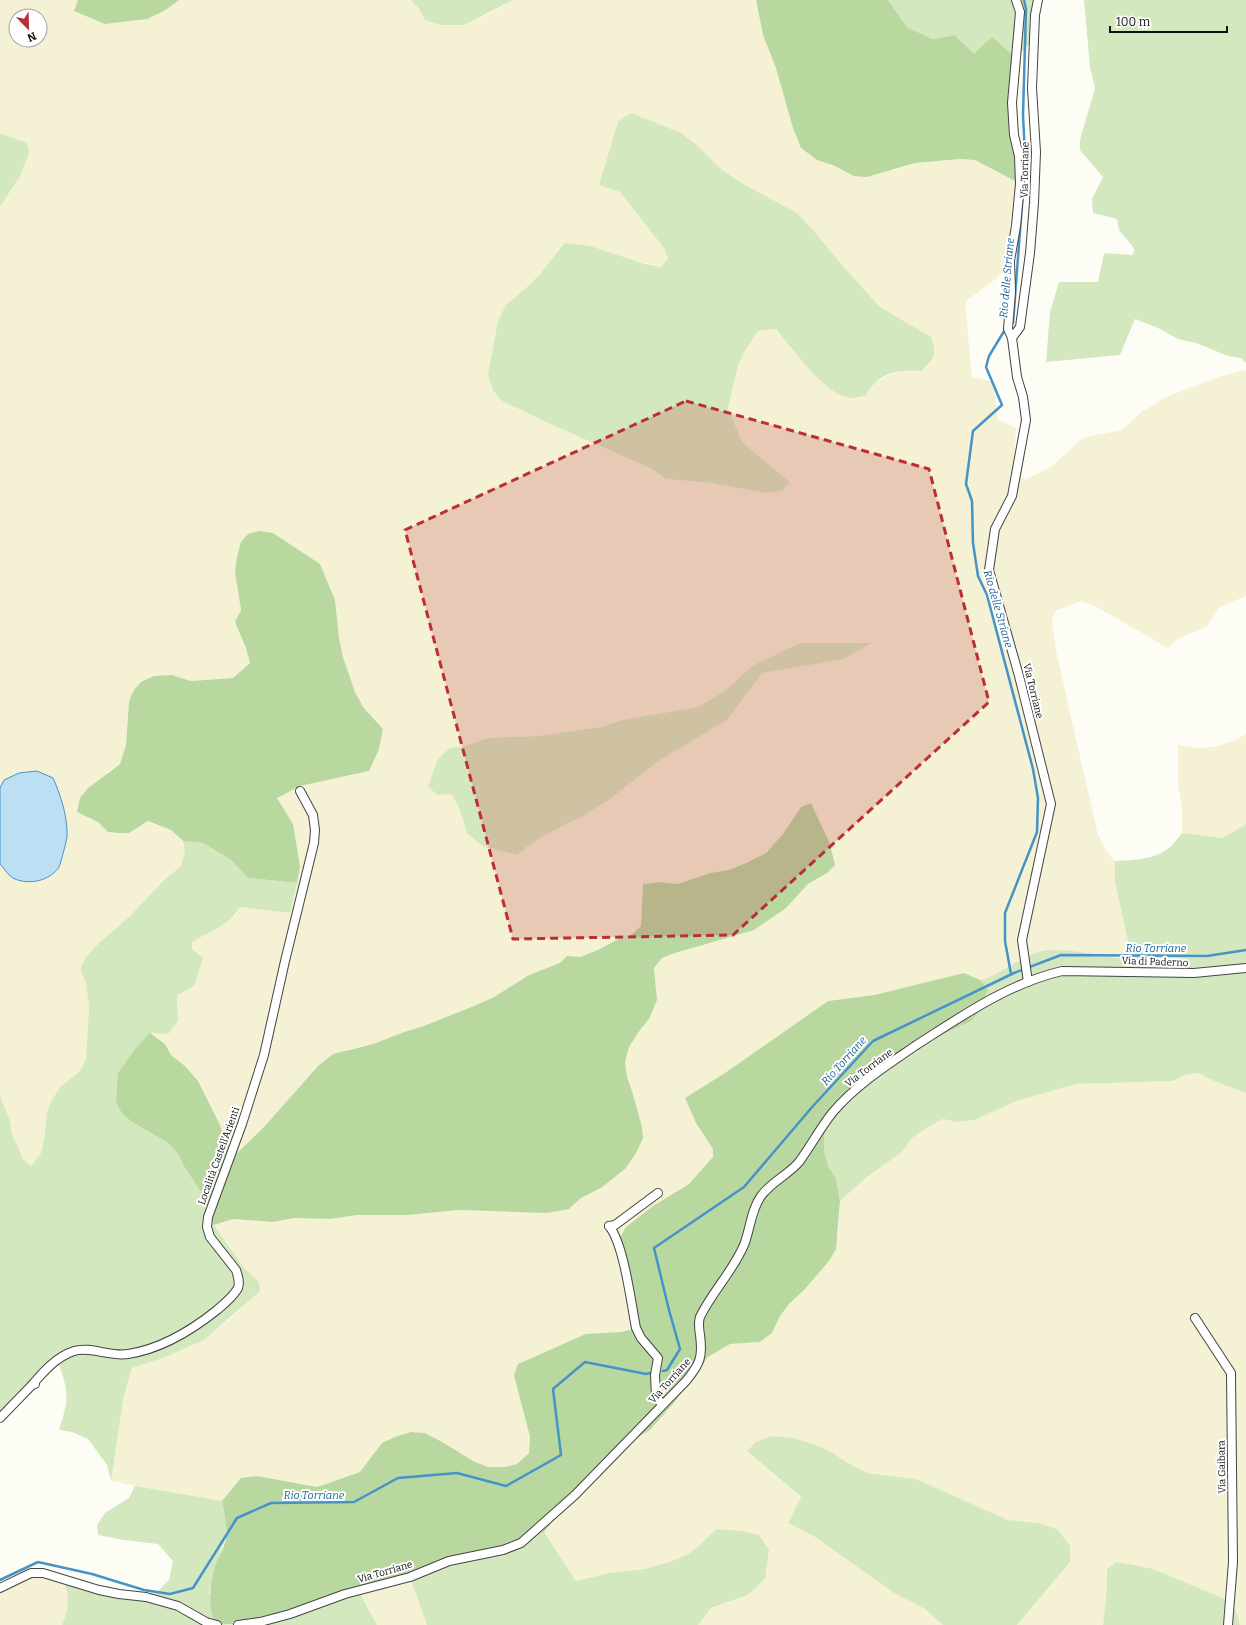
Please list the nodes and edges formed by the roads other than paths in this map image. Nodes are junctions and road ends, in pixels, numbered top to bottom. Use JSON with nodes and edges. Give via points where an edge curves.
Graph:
{"nodes":[{"id":1,"x":1016,"y":0,"type":"edge"},
{"id":2,"x":1038,"y":0,"type":"edge"},
{"id":3,"x":1012,"y":338,"type":"junction"},
{"id":4,"x":300,"y":791,"type":"dead end"},
{"id":5,"x":1246,"y":968,"type":"edge"},
{"id":6,"x":1062,"y":971,"type":"joint"},
{"id":7,"x":1028,"y":978,"type":"junction"},
{"id":8,"x":658,"y":1193,"type":"dead end"},
{"id":9,"x":1195,"y":1318,"type":"dead end"},
{"id":10,"x":42,"y":1381,"type":"dead end"},
{"id":11,"x":32,"y":1385,"type":"junction"},
{"id":12,"x":662,"y":1405,"type":"junction"},
{"id":13,"x":0,"y":1418,"type":"edge"},
{"id":14,"x":0,"y":1588,"type":"edge"},
{"id":15,"x":217,"y":1625,"type":"edge"},
{"id":16,"x":238,"y":1625,"type":"edge"},
{"id":17,"x":1228,"y":1625,"type":"edge"}],
"edges":[{"from":1,"to":3,"type":"street","name":"Via Torriane","via":[[1020,12],[1012,103],[1020,184],[1010,262],[1008,325]]},
{"from":2,"to":3,"type":"street","name":"Via Torriane","via":[[1032,88],[1036,152],[1034,203],[1020,327]]},
{"from":3,"to":7,"type":"street","name":"Via Torriane","via":[[1026,420],[1012,496],[995,529],[989,570],[1020,676],[1051,804],[1022,940]]},
{"from":4,"to":11,"type":"street","name":"Località Castell'Arienti","via":[[313,816],[314,843],[264,1055],[207,1222],[210,1237],[239,1276],[238,1287],[225,1303],[206,1318],[169,1341],[128,1354],[74,1351],[47,1368]]},
{"from":5,"to":6,"type":"street","name":"Via di Paderno","via":[[1194,973]]},
{"from":6,"to":7,"type":"street","name":"Via Torriane"},
{"from":7,"to":12,"type":"street","name":"Via Torriane","via":[[973,1008],[892,1062],[855,1089],[833,1112],[798,1163],[759,1199],[741,1251],[700,1317],[698,1324],[702,1351],[699,1365]]},
{"from":8,"to":12,"type":"street","via":[[615,1225],[609,1226],[621,1252],[636,1328],[656,1355],[656,1396]]},
{"from":9,"to":17,"type":"street","name":"Via Gaibara","via":[[1231,1373],[1233,1562]]},
{"from":10,"to":11,"type":"street"},
{"from":11,"to":13,"type":"street","name":"Località Castell'Arienti"},
{"from":12,"to":16,"type":"street","name":"Via Torriane","via":[[575,1495],[521,1543],[503,1550],[449,1561],[410,1577],[345,1594],[290,1614]]},
{"from":14,"to":15,"type":"street","via":[[31,1574],[43,1573],[99,1590],[146,1597],[178,1606],[206,1622]]}]}
